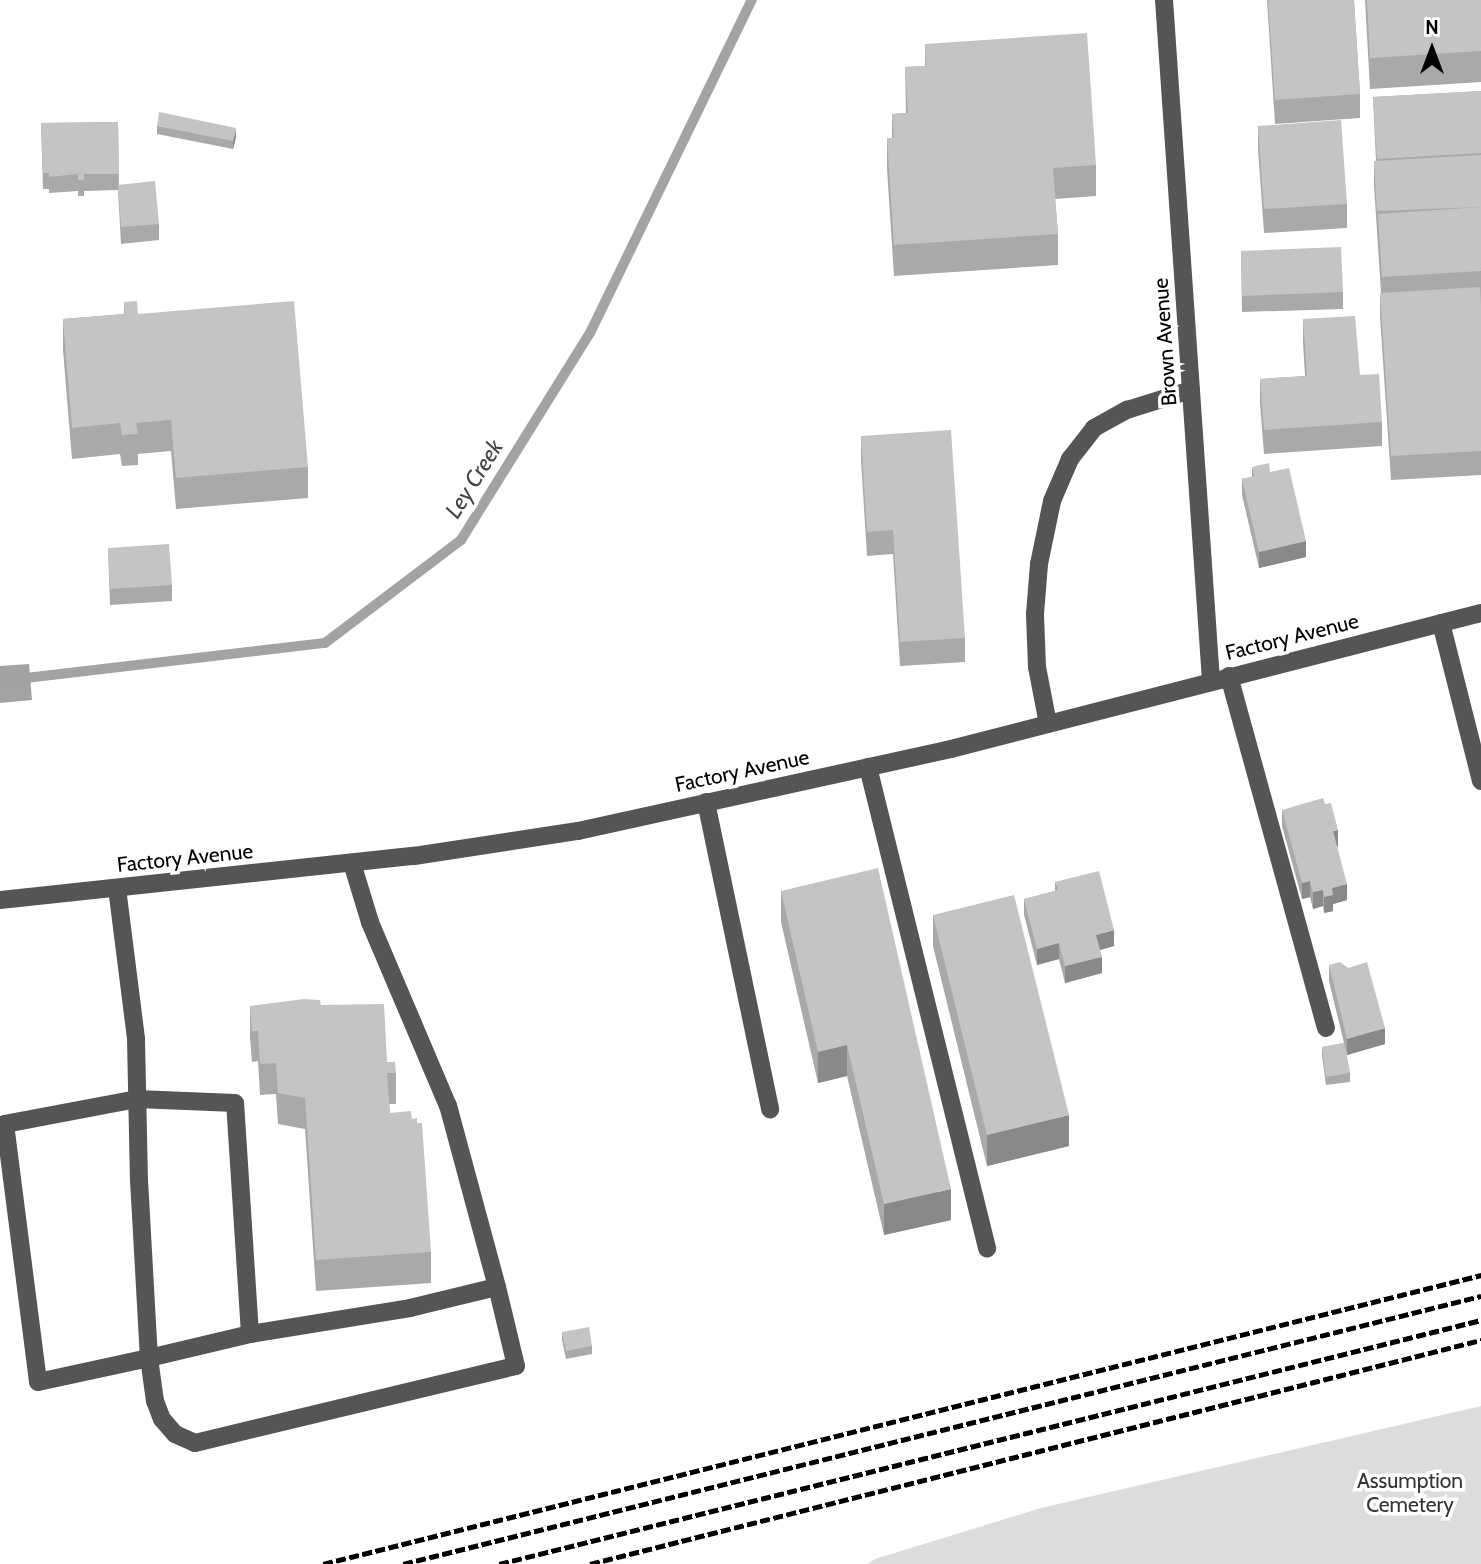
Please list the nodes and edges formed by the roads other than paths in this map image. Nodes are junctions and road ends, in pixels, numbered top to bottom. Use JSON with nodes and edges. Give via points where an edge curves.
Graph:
{"nodes":[{"id":1,"x":1164,"y":0,"type":"edge"},
{"id":2,"x":1191,"y":390,"type":"junction"},
{"id":3,"x":1481,"y":613,"type":"edge"},
{"id":4,"x":1441,"y":623,"type":"junction"},
{"id":5,"x":1230,"y":676,"type":"junction"},
{"id":6,"x":1211,"y":681,"type":"junction"},
{"id":7,"x":1048,"y":724,"type":"junction"},
{"id":8,"x":868,"y":767,"type":"junction"},
{"id":9,"x":1481,"y":781,"type":"edge"},
{"id":10,"x":706,"y":802,"type":"junction"},
{"id":11,"x":352,"y":863,"type":"junction"},
{"id":12,"x":117,"y":888,"type":"junction"},
{"id":13,"x":0,"y":900,"type":"edge"},
{"id":14,"x":1326,"y":1028,"type":"dead end"},
{"id":15,"x":137,"y":1098,"type":"junction"},
{"id":16,"x":770,"y":1108,"type":"dead end"},
{"id":17,"x":987,"y":1248,"type":"dead end"},
{"id":18,"x":497,"y":1287,"type":"junction"},
{"id":19,"x":250,"y":1334,"type":"junction"},
{"id":20,"x":149,"y":1358,"type":"junction"}],
"edges":[{"from":1,"to":2,"type":"street","name":"Brown Avenue"},
{"from":2,"to":6,"type":"street","name":"Brown Avenue"},
{"from":2,"to":7,"type":"street","via":[[1127,410],[1094,428],[1070,459],[1052,502],[1039,564],[1037,667]]},
{"from":3,"to":4,"type":"street","name":"Factory Avenue"},
{"from":4,"to":5,"type":"street","name":"Factory Avenue"},
{"from":4,"to":9,"type":"street"},
{"from":5,"to":6,"type":"street","name":"Factory Avenue"},
{"from":5,"to":14,"type":"street"},
{"from":6,"to":7,"type":"street","name":"Factory Avenue"},
{"from":7,"to":8,"type":"street","name":"Factory Avenue"},
{"from":8,"to":10,"type":"street","name":"Factory Avenue"},
{"from":8,"to":17,"type":"street"},
{"from":10,"to":11,"type":"street","name":"Factory Avenue","via":[[578,831]]},
{"from":10,"to":16,"type":"street"},
{"from":11,"to":12,"type":"street","name":"Factory Avenue"},
{"from":11,"to":18,"type":"street","via":[[370,922],[448,1106]]},
{"from":12,"to":13,"type":"street","name":"Factory Avenue"},
{"from":12,"to":15,"type":"street","via":[[136,1039]]},
{"from":15,"to":19,"type":"street","via":[[235,1103]]},
{"from":15,"to":20,"type":"street"},
{"from":15,"to":20,"type":"street","via":[[5,1124],[38,1382]]},
{"from":18,"to":19,"type":"street","via":[[410,1308]]},
{"from":18,"to":20,"type":"street","via":[[516,1366],[195,1443],[175,1434],[162,1419]]},
{"from":19,"to":20,"type":"street"}]}
